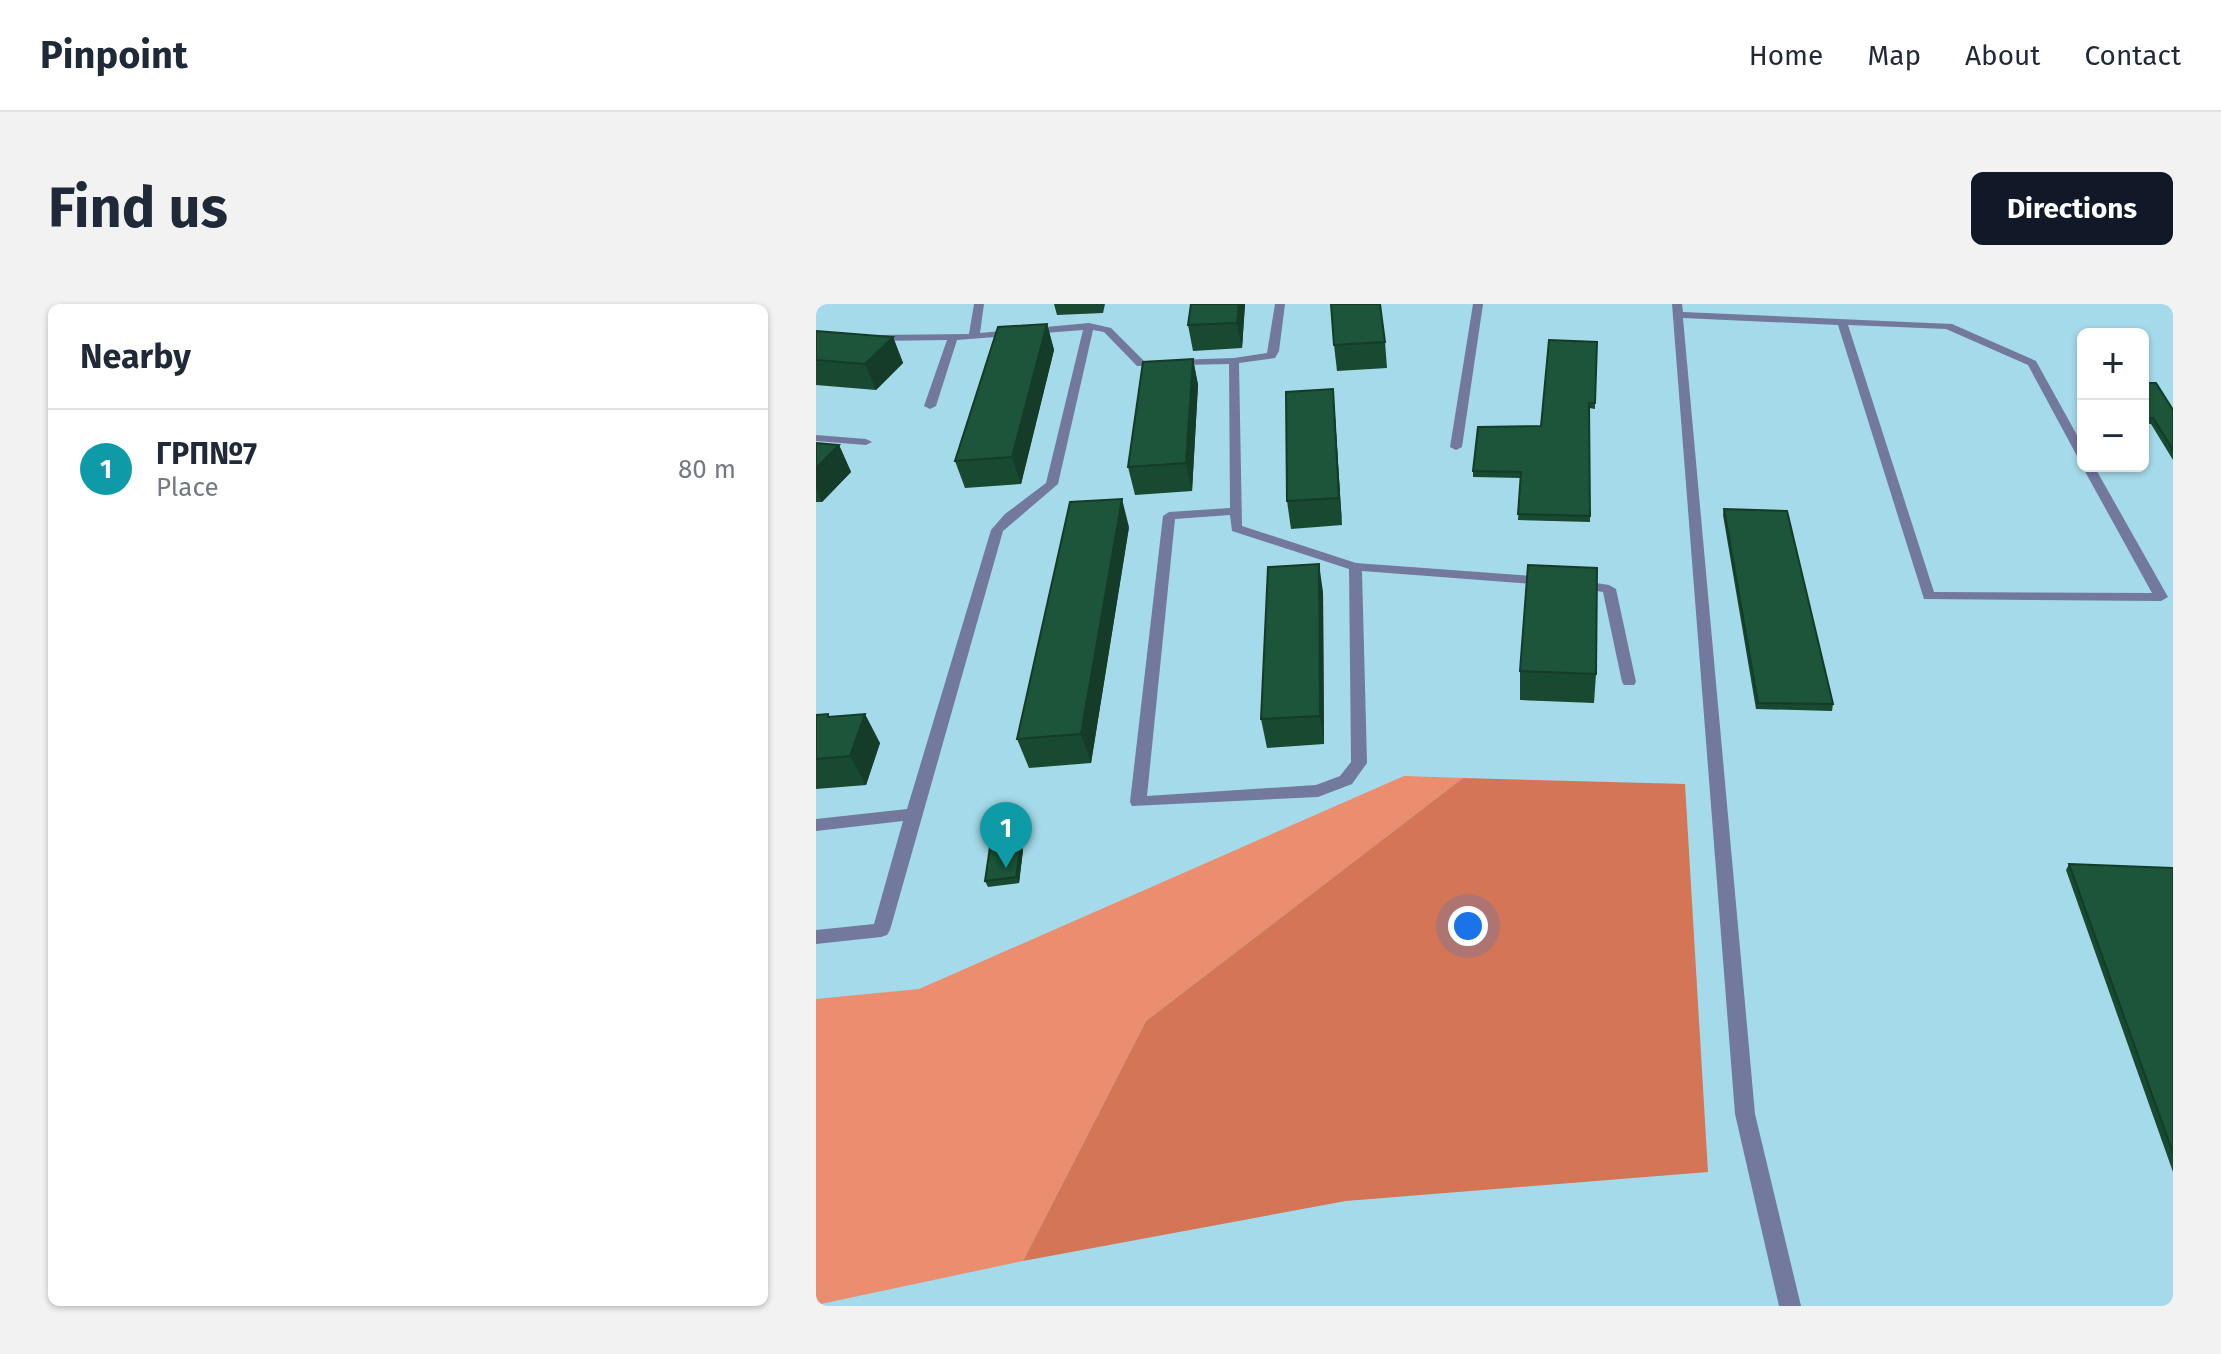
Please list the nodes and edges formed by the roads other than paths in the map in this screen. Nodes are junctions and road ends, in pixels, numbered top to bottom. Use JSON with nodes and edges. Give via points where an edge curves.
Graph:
{"nodes":[{"id":1,"x":979,"y":304,"type":"edge"},
{"id":2,"x":1280,"y":304,"type":"edge"},
{"id":3,"x":1478,"y":304,"type":"edge"},
{"id":4,"x":1678,"y":309,"type":"edge"},
{"id":5,"x":1842,"y":321,"type":"junction"},
{"id":6,"x":1089,"y":326,"type":"junction"},
{"id":7,"x":864,"y":337,"type":"edge"},
{"id":8,"x":974,"y":337,"type":"junction"},
{"id":9,"x":953,"y":338,"type":"junction"},
{"id":10,"x":1234,"y":361,"type":"junction"},
{"id":11,"x":930,"y":406,"type":"dead end"},
{"id":12,"x":816,"y":438,"type":"edge"},
{"id":13,"x":866,"y":442,"type":"dead end"},
{"id":14,"x":2077,"y":445,"type":"edge"},
{"id":15,"x":1456,"y":447,"type":"dead end"},
{"id":16,"x":2091,"y":472,"type":"edge"},
{"id":17,"x":1235,"y":511,"type":"junction"},
{"id":18,"x":1355,"y":567,"type":"junction"},
{"id":19,"x":1629,"y":682,"type":"dead end"},
{"id":20,"x":913,"y":814,"type":"junction"},
{"id":21,"x":816,"y":825,"type":"edge"},
{"id":22,"x":816,"y":937,"type":"edge"},
{"id":23,"x":1790,"y":1306,"type":"edge"}],
"edges":[{"from":1,"to":8,"type":"lane"},
{"from":2,"to":10,"type":"lane","via":[[1271,356]]},
{"from":3,"to":15,"type":"lane"},
{"from":4,"to":5,"type":"lane"},
{"from":4,"to":23,"type":"lane","via":[[1745,1114]]},
{"from":5,"to":14,"type":"lane","via":[[1948,326],[2032,363]]},
{"from":5,"to":16,"type":"lane","via":[[1929,596],[2161,597]]},
{"from":6,"to":8,"type":"lane"},
{"from":6,"to":10,"type":"lane","via":[[1107,330],[1141,364]]},
{"from":6,"to":20,"type":"lane","via":[[1052,484],[997,530]]},
{"from":7,"to":9,"type":"lane"},
{"from":8,"to":9,"type":"lane"},
{"from":9,"to":11,"type":"lane"},
{"from":10,"to":17,"type":"lane"},
{"from":12,"to":13,"type":"lane"},
{"from":17,"to":18,"type":"lane","via":[[1236,528]]},
{"from":17,"to":18,"type":"lane","via":[[1169,516],[1138,802],[1318,791],[1346,780],[1359,763]]},
{"from":18,"to":19,"type":"lane","via":[[1609,589]]},
{"from":20,"to":21,"type":"lane"},
{"from":20,"to":22,"type":"lane","via":[[881,930]]}]}
